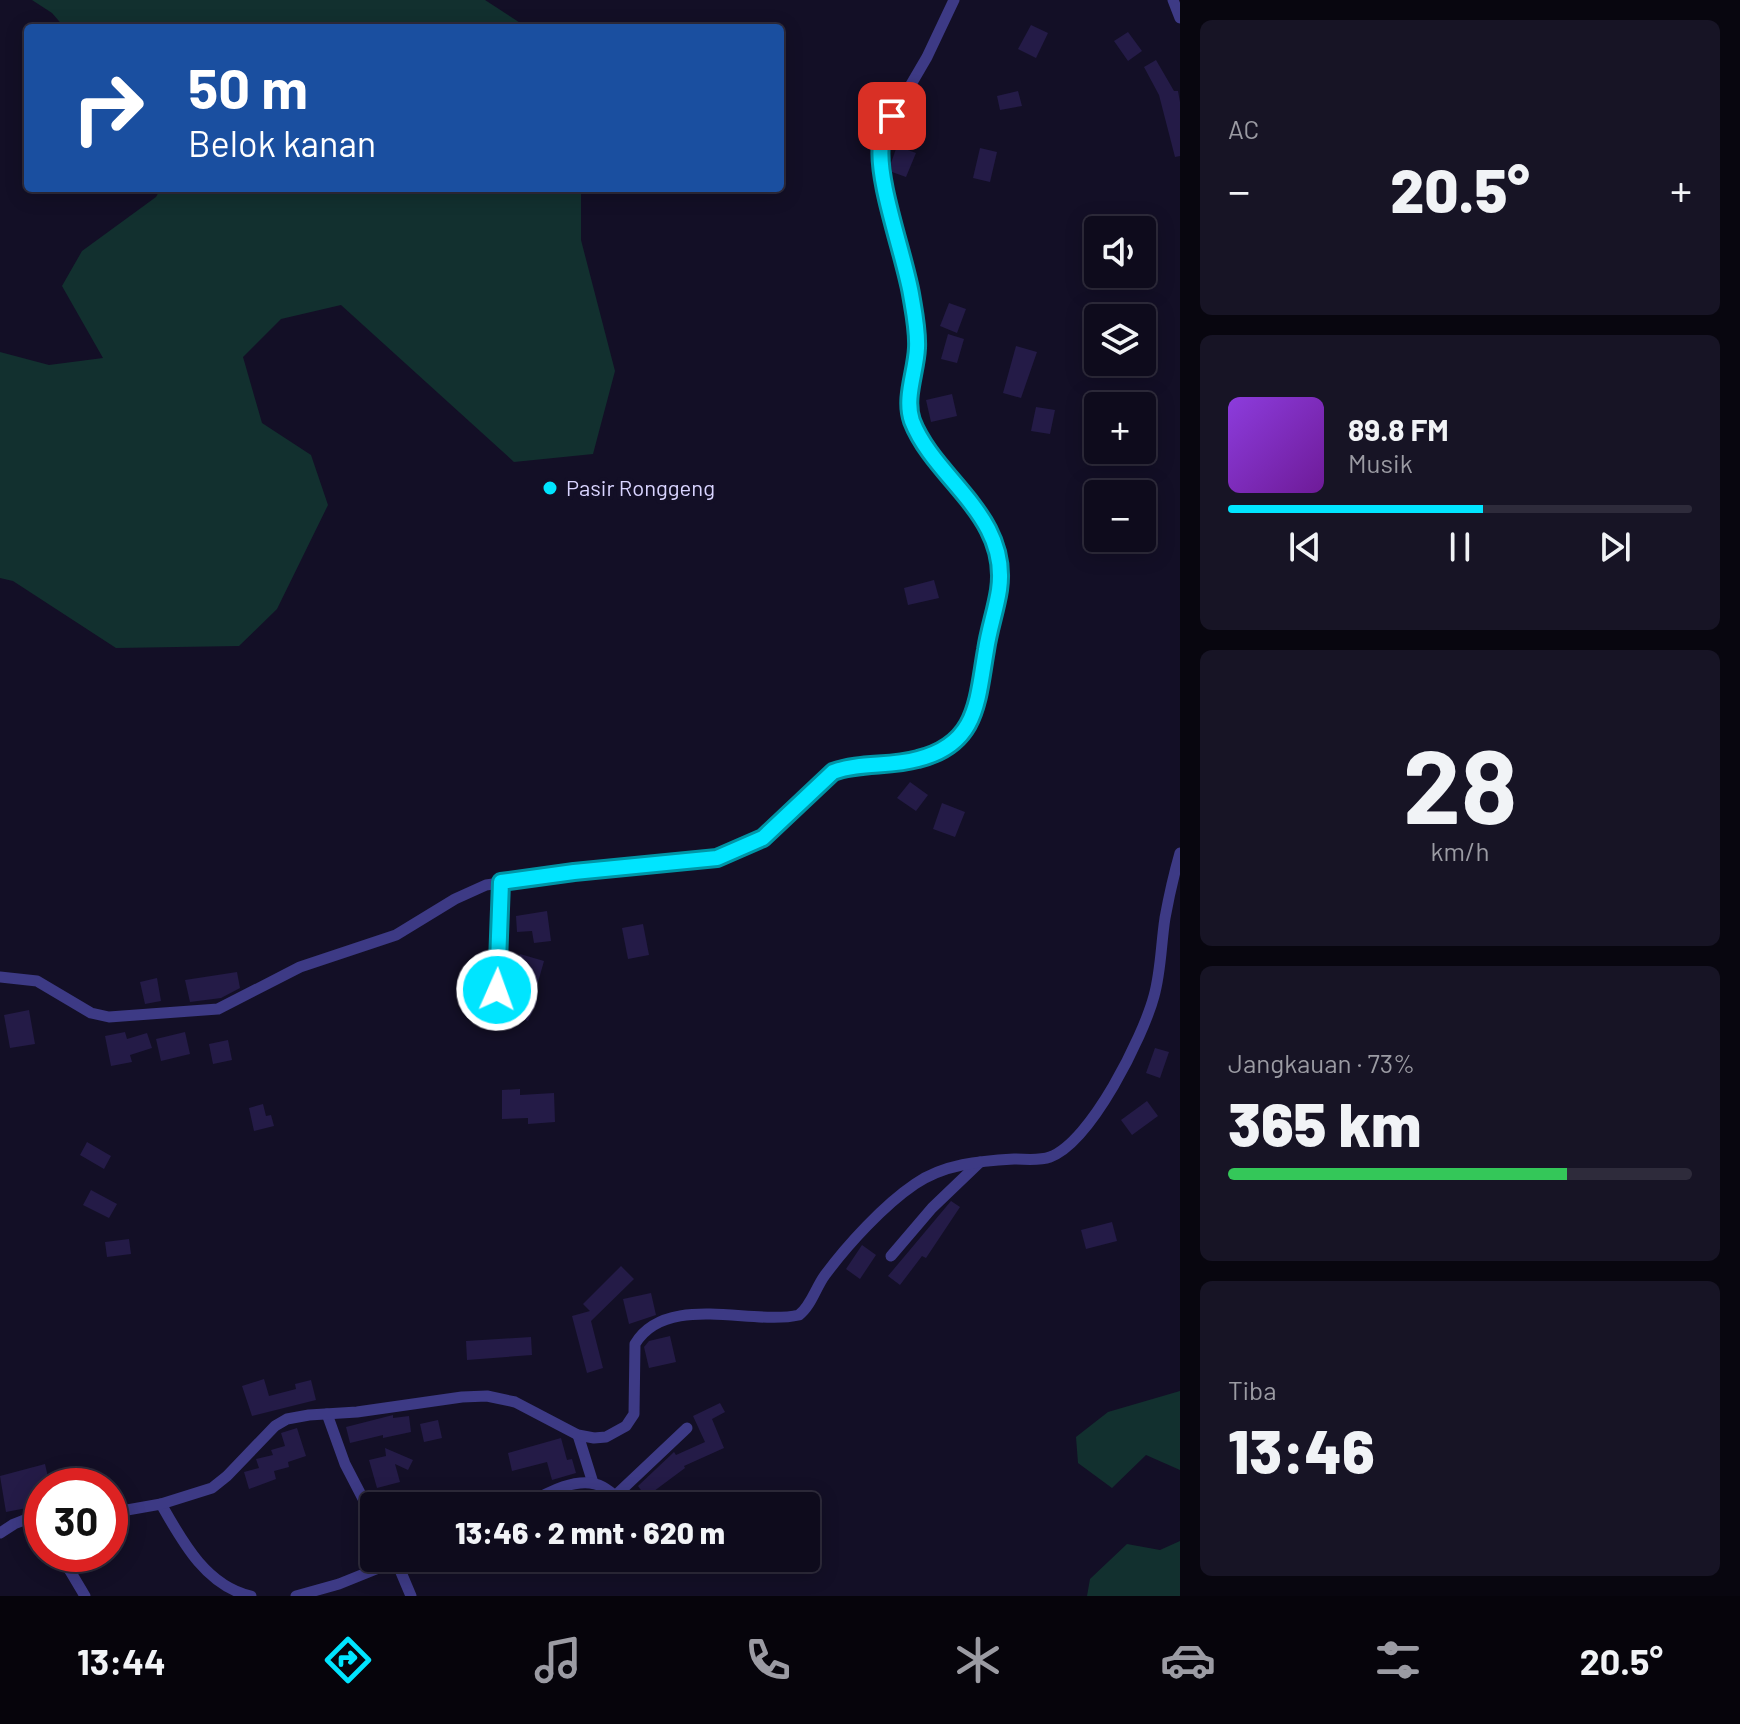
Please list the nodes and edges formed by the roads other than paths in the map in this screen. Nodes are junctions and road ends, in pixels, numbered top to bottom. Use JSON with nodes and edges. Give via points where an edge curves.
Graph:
{"nodes":[{"id":1,"x":954,"y":0,"type":"edge"},
{"id":2,"x":1173,"y":0,"type":"edge"},
{"id":3,"x":1180,"y":18,"type":"edge"},
{"id":4,"x":1180,"y":853,"type":"edge"},
{"id":5,"x":501,"y":882,"type":"junction"},
{"id":6,"x":0,"y":977,"type":"edge"},
{"id":7,"x":497,"y":990,"type":"dead end"},
{"id":8,"x":980,"y":1161,"type":"junction"},
{"id":9,"x":891,"y":1256,"type":"dead end"},
{"id":10,"x":327,"y":1414,"type":"junction"},
{"id":11,"x":687,"y":1428,"type":"dead end"},
{"id":12,"x":578,"y":1435,"type":"junction"},
{"id":13,"x":593,"y":1483,"type":"junction"},
{"id":14,"x":551,"y":1492,"type":"edge"},
{"id":15,"x":608,"y":1492,"type":"edge"},
{"id":16,"x":619,"y":1492,"type":"edge"},
{"id":17,"x":360,"y":1493,"type":"edge"},
{"id":18,"x":161,"y":1504,"type":"junction"},
{"id":19,"x":128,"y":1510,"type":"edge"},
{"id":20,"x":24,"y":1521,"type":"edge"},
{"id":21,"x":0,"y":1533,"type":"edge"},
{"id":22,"x":71,"y":1572,"type":"edge"},
{"id":23,"x":368,"y":1572,"type":"edge"},
{"id":24,"x":401,"y":1572,"type":"edge"},
{"id":25,"x":85,"y":1596,"type":"edge"},
{"id":26,"x":251,"y":1596,"type":"edge"},
{"id":27,"x":296,"y":1596,"type":"edge"},
{"id":28,"x":411,"y":1596,"type":"edge"}],
"edges":[{"from":1,"to":5,"type":"street","via":[[885,129],[880,151],[917,332],[909,411],[921,438],[982,518],[1000,569],[974,717],[961,735],[934,754],[833,772],[763,838],[726,855]]},
{"from":2,"to":3,"type":"street"},
{"from":4,"to":8,"type":"street","via":[[1154,997],[1136,1044],[1093,1118],[1050,1157]]},
{"from":5,"to":6,"type":"street","via":[[470,891],[396,935],[300,967],[208,1011],[100,1016],[37,981]]},
{"from":5,"to":7,"type":"street"},
{"from":8,"to":9,"type":"street"},
{"from":8,"to":12,"type":"street","via":[[945,1169],[893,1201],[828,1271],[799,1315],[692,1315],[652,1327],[635,1344],[635,1409],[630,1422],[606,1437]]},
{"from":10,"to":12,"type":"street","via":[[487,1396],[515,1402]]},
{"from":10,"to":17,"type":"street"},
{"from":10,"to":18,"type":"street","via":[[283,1421],[212,1488]]},
{"from":11,"to":16,"type":"street"},
{"from":12,"to":13,"type":"street"},
{"from":13,"to":14,"type":"street"},
{"from":13,"to":15,"type":"street"},
{"from":18,"to":19,"type":"street"},
{"from":18,"to":26,"type":"street","via":[[206,1571]]},
{"from":20,"to":21,"type":"street"},
{"from":22,"to":25,"type":"street"},
{"from":23,"to":27,"type":"street"},
{"from":24,"to":28,"type":"street"}]}
